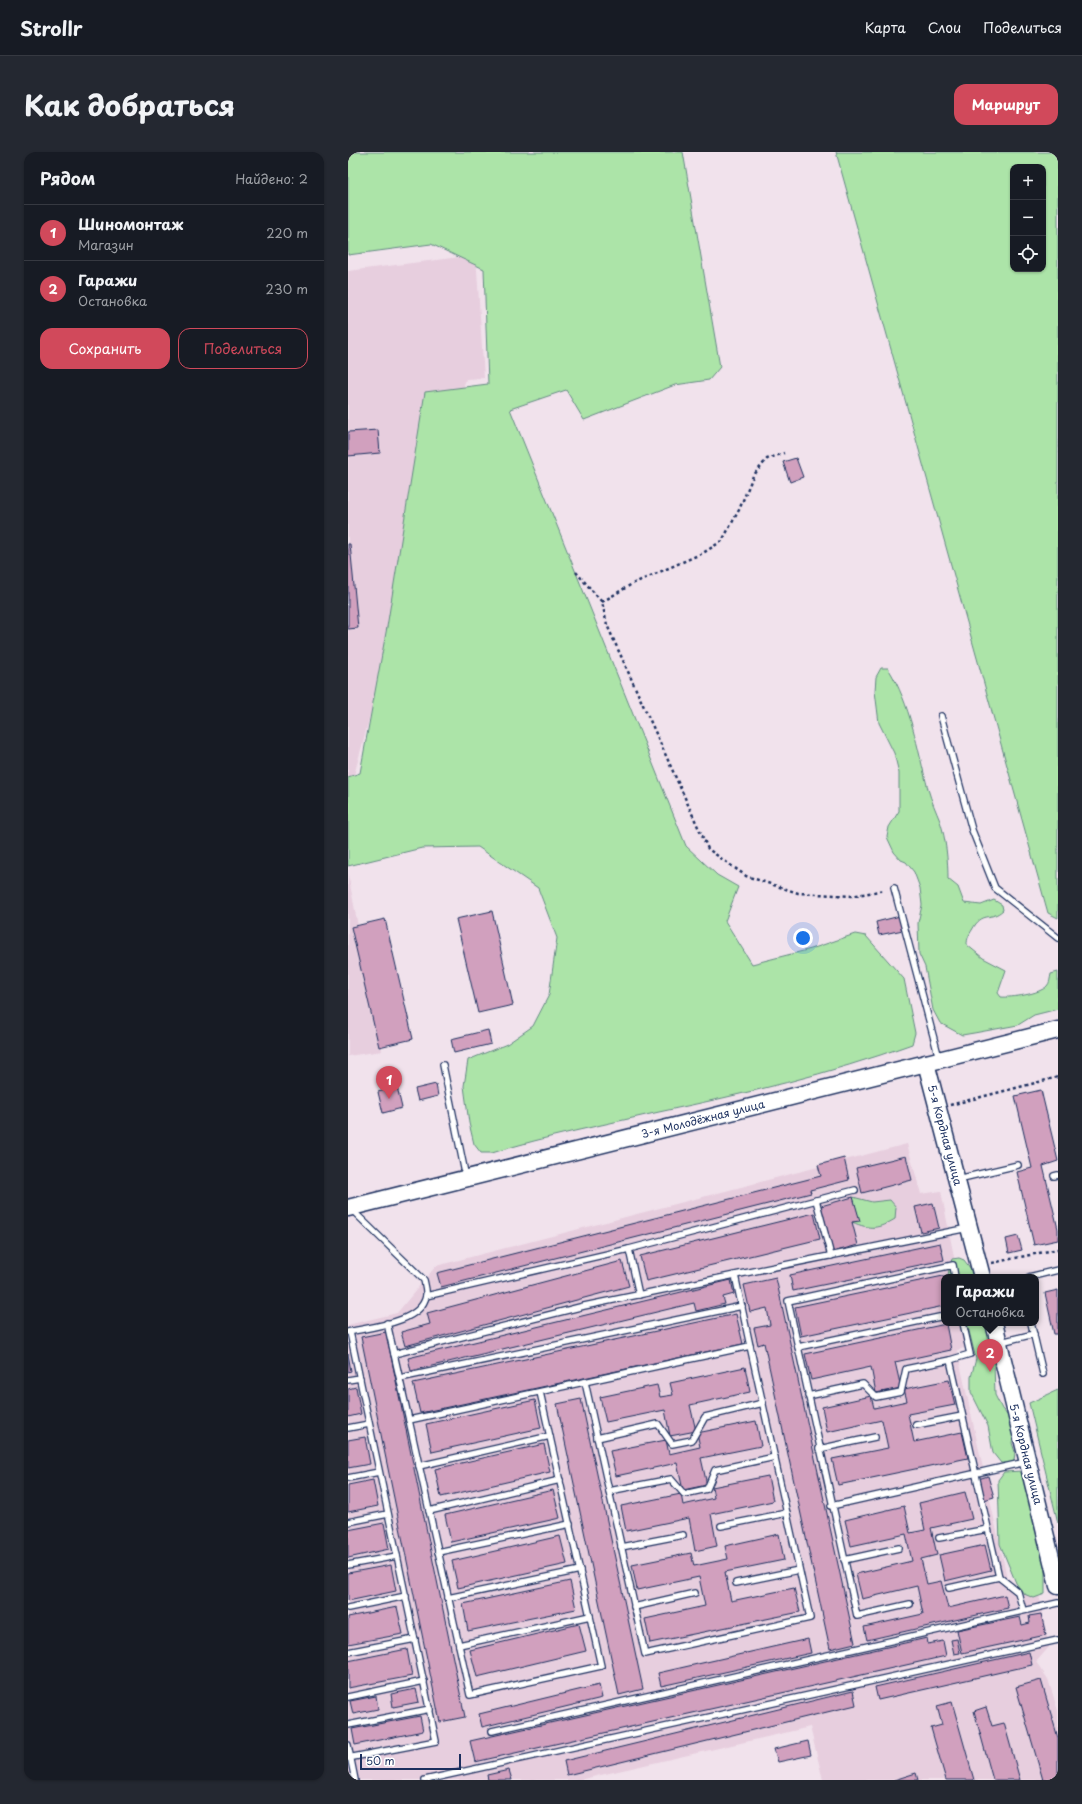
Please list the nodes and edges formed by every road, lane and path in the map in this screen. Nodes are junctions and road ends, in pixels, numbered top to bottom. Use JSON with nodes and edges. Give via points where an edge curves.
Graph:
{"nodes":[{"id":1,"x":784,"y":453,"type":"dead end"},
{"id":2,"x":576,"y":572,"type":"dead end"},
{"id":3,"x":602,"y":602,"type":"junction"},
{"id":4,"x":940,"y":716,"type":"dead end"},
{"id":5,"x":894,"y":888,"type":"joint"},
{"id":6,"x":1058,"y":938,"type":"edge"},
{"id":7,"x":1058,"y":1030,"type":"edge"},
{"id":8,"x":933,"y":1061,"type":"junction"},
{"id":9,"x":443,"y":1065,"type":"dead end"},
{"id":10,"x":1058,"y":1077,"type":"edge"},
{"id":11,"x":938,"y":1109,"type":"junction"},
{"id":12,"x":1018,"y":1165,"type":"dead end"},
{"id":13,"x":466,"y":1178,"type":"junction"},
{"id":14,"x":957,"y":1179,"type":"junction"},
{"id":15,"x":855,"y":1190,"type":"dead end"},
{"id":16,"x":816,"y":1200,"type":"junction"},
{"id":17,"x":349,"y":1208,"type":"edge"},
{"id":18,"x":970,"y":1228,"type":"junction"},
{"id":19,"x":1058,"y":1249,"type":"edge"},
{"id":20,"x":630,"y":1250,"type":"junction"},
{"id":21,"x":831,"y":1256,"type":"junction"},
{"id":22,"x":1058,"y":1270,"type":"edge"},
{"id":23,"x":981,"y":1272,"type":"edge"},
{"id":24,"x":954,"y":1274,"type":"edge"},
{"id":25,"x":735,"y":1275,"type":"junction"},
{"id":26,"x":1039,"y":1275,"type":"edge"},
{"id":27,"x":639,"y":1295,"type":"junction"},
{"id":28,"x":426,"y":1296,"type":"junction"},
{"id":29,"x":742,"y":1306,"type":"junction"},
{"id":30,"x":941,"y":1317,"type":"edge"},
{"id":31,"x":387,"y":1323,"type":"junction"},
{"id":32,"x":964,"y":1326,"type":"edge"},
{"id":33,"x":995,"y":1326,"type":"edge"},
{"id":34,"x":1032,"y":1326,"type":"edge"},
{"id":35,"x":349,"y":1332,"type":"edge"},
{"id":36,"x":1034,"y":1334,"type":"junction"},
{"id":37,"x":999,"y":1342,"type":"junction"},
{"id":38,"x":750,"y":1346,"type":"junction"},
{"id":39,"x":798,"y":1347,"type":"junction"},
{"id":40,"x":394,"y":1354,"type":"junction"},
{"id":41,"x":950,"y":1360,"type":"junction"},
{"id":42,"x":1043,"y":1374,"type":"dead end"},
{"id":43,"x":360,"y":1378,"type":"junction"},
{"id":44,"x":400,"y":1378,"type":"junction"},
{"id":45,"x":348,"y":1380,"type":"edge"},
{"id":46,"x":585,"y":1382,"type":"junction"},
{"id":47,"x":540,"y":1392,"type":"junction"},
{"id":48,"x":808,"y":1396,"type":"junction"},
{"id":49,"x":763,"y":1403,"type":"junction"},
{"id":50,"x":962,"y":1416,"type":"junction"},
{"id":51,"x":410,"y":1420,"type":"junction"},
{"id":52,"x":370,"y":1424,"type":"junction"},
{"id":53,"x":916,"y":1425,"type":"dead end"},
{"id":54,"x":348,"y":1428,"type":"edge"},
{"id":55,"x":550,"y":1436,"type":"junction"},
{"id":56,"x":874,"y":1437,"type":"dead end"},
{"id":57,"x":597,"y":1438,"type":"junction"},
{"id":58,"x":819,"y":1449,"type":"junction"},
{"id":59,"x":775,"y":1457,"type":"junction"},
{"id":60,"x":1028,"y":1462,"type":"junction"},
{"id":61,"x":420,"y":1466,"type":"junction"},
{"id":62,"x":380,"y":1472,"type":"junction"},
{"id":63,"x":976,"y":1473,"type":"junction"},
{"id":64,"x":348,"y":1478,"type":"edge"},
{"id":65,"x":560,"y":1480,"type":"junction"},
{"id":66,"x":609,"y":1491,"type":"junction"},
{"id":67,"x":831,"y":1506,"type":"junction"},
{"id":68,"x":429,"y":1511,"type":"junction"},
{"id":69,"x":787,"y":1512,"type":"junction"},
{"id":70,"x":388,"y":1514,"type":"junction"},
{"id":71,"x":348,"y":1522,"type":"edge"},
{"id":72,"x":570,"y":1524,"type":"junction"},
{"id":73,"x":721,"y":1526,"type":"dead end"},
{"id":74,"x":988,"y":1529,"type":"junction"},
{"id":75,"x":683,"y":1534,"type":"dead end"},
{"id":76,"x":939,"y":1538,"type":"dead end"},
{"id":77,"x":621,"y":1547,"type":"junction"},
{"id":78,"x":899,"y":1548,"type":"dead end"},
{"id":79,"x":438,"y":1552,"type":"junction"},
{"id":80,"x":397,"y":1556,"type":"junction"},
{"id":81,"x":844,"y":1560,"type":"junction"},
{"id":82,"x":348,"y":1565,"type":"edge"},
{"id":83,"x":580,"y":1570,"type":"junction"},
{"id":84,"x":800,"y":1570,"type":"junction"},
{"id":85,"x":1000,"y":1577,"type":"junction"},
{"id":86,"x":736,"y":1583,"type":"dead end"},
{"id":87,"x":1058,"y":1586,"type":"edge"},
{"id":88,"x":949,"y":1588,"type":"dead end"},
{"id":89,"x":695,"y":1594,"type":"dead end"},
{"id":90,"x":406,"y":1596,"type":"junction"},
{"id":91,"x":448,"y":1598,"type":"junction"},
{"id":92,"x":1058,"y":1602,"type":"edge"},
{"id":93,"x":910,"y":1604,"type":"dead end"},
{"id":94,"x":634,"y":1607,"type":"junction"},
{"id":95,"x":348,"y":1608,"type":"edge"},
{"id":96,"x":1023,"y":1610,"type":"junction"},
{"id":97,"x":590,"y":1616,"type":"junction"},
{"id":98,"x":415,"y":1639,"type":"junction"},
{"id":99,"x":1058,"y":1640,"type":"edge"},
{"id":100,"x":459,"y":1645,"type":"junction"},
{"id":101,"x":348,"y":1652,"type":"edge"},
{"id":102,"x":424,"y":1681,"type":"junction"},
{"id":103,"x":348,"y":1696,"type":"edge"},
{"id":104,"x":430,"y":1709,"type":"junction"},
{"id":105,"x":348,"y":1725,"type":"edge"},
{"id":106,"x":492,"y":1731,"type":"dead end"},
{"id":107,"x":348,"y":1745,"type":"edge"},
{"id":108,"x":349,"y":1758,"type":"edge"},
{"id":109,"x":355,"y":1780,"type":"edge"},
{"id":110,"x":425,"y":1780,"type":"edge"}],
"edges":[{"from":1,"to":3,"type":"path","via":[[767,459],[754,476],[740,510],[722,541],[703,553],[632,584]]},
{"from":2,"to":3,"type":"path"},
{"from":3,"to":5,"type":"path","via":[[607,625],[708,849],[746,876],[798,893],[852,896]]},
{"from":4,"to":6,"type":"lane","via":[[972,830],[995,888]]},
{"from":5,"to":8,"type":"lane"},
{"from":7,"to":8,"type":"main road","name":"3-я Молодёжная улица"},
{"from":8,"to":11,"type":"main road","name":"5-я Кордная улица"},
{"from":8,"to":13,"type":"main road","name":"3-я Молодёжная улица"},
{"from":9,"to":13,"type":"lane"},
{"from":10,"to":11,"type":"path"},
{"from":11,"to":14,"type":"main road","name":"5-я Кордная улица"},
{"from":12,"to":14,"type":"lane"},
{"from":13,"to":17,"type":"main road","name":"3-я Молодёжная улица"},
{"from":14,"to":18,"type":"main road","name":"5-я Кордная улица"},
{"from":15,"to":16,"type":"lane"},
{"from":16,"to":20,"type":"lane"},
{"from":16,"to":21,"type":"lane"},
{"from":17,"to":28,"type":"lane","via":[[424,1280]]},
{"from":18,"to":21,"type":"lane"},
{"from":18,"to":23,"type":"main road","name":"5-я Кордная улица"},
{"from":19,"to":23,"type":"path"},
{"from":20,"to":27,"type":"lane"},
{"from":20,"to":28,"type":"lane"},
{"from":21,"to":25,"type":"lane"},
{"from":22,"to":26,"type":"lane"},
{"from":24,"to":39,"type":"lane","via":[[953,1265],[788,1301]]},
{"from":25,"to":27,"type":"lane"},
{"from":25,"to":29,"type":"lane"},
{"from":27,"to":40,"type":"lane","via":[[584,1306]]},
{"from":28,"to":31,"type":"lane","via":[[417,1311],[403,1320]]},
{"from":29,"to":38,"type":"lane"},
{"from":29,"to":44,"type":"lane"},
{"from":30,"to":39,"type":"lane"},
{"from":31,"to":35,"type":"lane"},
{"from":31,"to":40,"type":"lane"},
{"from":32,"to":41,"type":"lane","via":[[970,1354]]},
{"from":33,"to":37,"type":"main road","name":"5-я Кордная улица"},
{"from":34,"to":36,"type":"lane"},
{"from":35,"to":43,"type":"lane"},
{"from":36,"to":37,"type":"lane"},
{"from":36,"to":42,"type":"lane"},
{"from":37,"to":60,"type":"main road","name":"5-я Кордная улица"},
{"from":38,"to":46,"type":"lane"},
{"from":38,"to":49,"type":"lane"},
{"from":39,"to":48,"type":"lane"},
{"from":40,"to":44,"type":"lane"},
{"from":41,"to":48,"type":"lane","via":[[906,1369],[901,1392],[876,1397],[863,1384]]},
{"from":41,"to":50,"type":"lane"},
{"from":43,"to":45,"type":"lane"},
{"from":43,"to":52,"type":"lane"},
{"from":44,"to":51,"type":"lane"},
{"from":46,"to":47,"type":"lane"},
{"from":46,"to":57,"type":"lane"},
{"from":47,"to":51,"type":"lane"},
{"from":47,"to":55,"type":"lane"},
{"from":48,"to":58,"type":"lane"},
{"from":49,"to":57,"type":"lane","via":[[705,1417],[692,1440],[672,1444],[658,1424]]},
{"from":49,"to":59,"type":"lane"},
{"from":50,"to":53,"type":"lane"},
{"from":50,"to":63,"type":"lane"},
{"from":51,"to":61,"type":"lane"},
{"from":52,"to":54,"type":"lane"},
{"from":52,"to":62,"type":"lane"},
{"from":55,"to":61,"type":"lane"},
{"from":55,"to":65,"type":"lane"},
{"from":56,"to":58,"type":"lane"},
{"from":57,"to":66,"type":"lane"},
{"from":58,"to":67,"type":"lane"},
{"from":59,"to":66,"type":"lane","via":[[715,1470],[707,1489],[684,1494],[671,1479]]},
{"from":59,"to":69,"type":"lane"},
{"from":60,"to":63,"type":"lane"},
{"from":60,"to":87,"type":"main road","name":"5-я Кордная улица"},
{"from":61,"to":68,"type":"lane"},
{"from":62,"to":64,"type":"lane"},
{"from":62,"to":70,"type":"lane"},
{"from":63,"to":67,"type":"lane"},
{"from":63,"to":74,"type":"lane"},
{"from":65,"to":68,"type":"lane"},
{"from":65,"to":72,"type":"lane"},
{"from":66,"to":77,"type":"lane"},
{"from":67,"to":81,"type":"lane"},
{"from":68,"to":79,"type":"lane"},
{"from":69,"to":73,"type":"lane"},
{"from":69,"to":84,"type":"lane"},
{"from":70,"to":71,"type":"lane"},
{"from":70,"to":80,"type":"lane"},
{"from":72,"to":79,"type":"lane"},
{"from":72,"to":83,"type":"lane"},
{"from":74,"to":76,"type":"lane"},
{"from":74,"to":85,"type":"lane"},
{"from":75,"to":77,"type":"lane"},
{"from":77,"to":94,"type":"lane"},
{"from":78,"to":81,"type":"lane"},
{"from":79,"to":91,"type":"lane"},
{"from":80,"to":82,"type":"lane"},
{"from":80,"to":90,"type":"lane"},
{"from":81,"to":93,"type":"lane","via":[[856,1616]]},
{"from":83,"to":91,"type":"lane"},
{"from":83,"to":97,"type":"lane"},
{"from":84,"to":86,"type":"lane"},
{"from":84,"to":94,"type":"lane","via":[[810,1618],[645,1654]]},
{"from":85,"to":88,"type":"lane"},
{"from":85,"to":96,"type":"lane","via":[[1018,1592]]},
{"from":89,"to":94,"type":"lane"},
{"from":90,"to":95,"type":"lane"},
{"from":90,"to":98,"type":"lane"},
{"from":91,"to":100,"type":"lane"},
{"from":92,"to":96,"type":"lane"},
{"from":96,"to":106,"type":"lane"},
{"from":97,"to":100,"type":"lane"},
{"from":97,"to":100,"type":"lane","via":[[601,1666],[470,1695]]},
{"from":98,"to":101,"type":"lane"},
{"from":98,"to":102,"type":"lane"},
{"from":99,"to":110,"type":"lane"},
{"from":102,"to":103,"type":"lane"},
{"from":102,"to":104,"type":"lane"},
{"from":104,"to":105,"type":"lane"},
{"from":104,"to":108,"type":"lane","via":[[436,1740]]},
{"from":107,"to":108,"type":"lane"},
{"from":108,"to":109,"type":"lane"}]}
